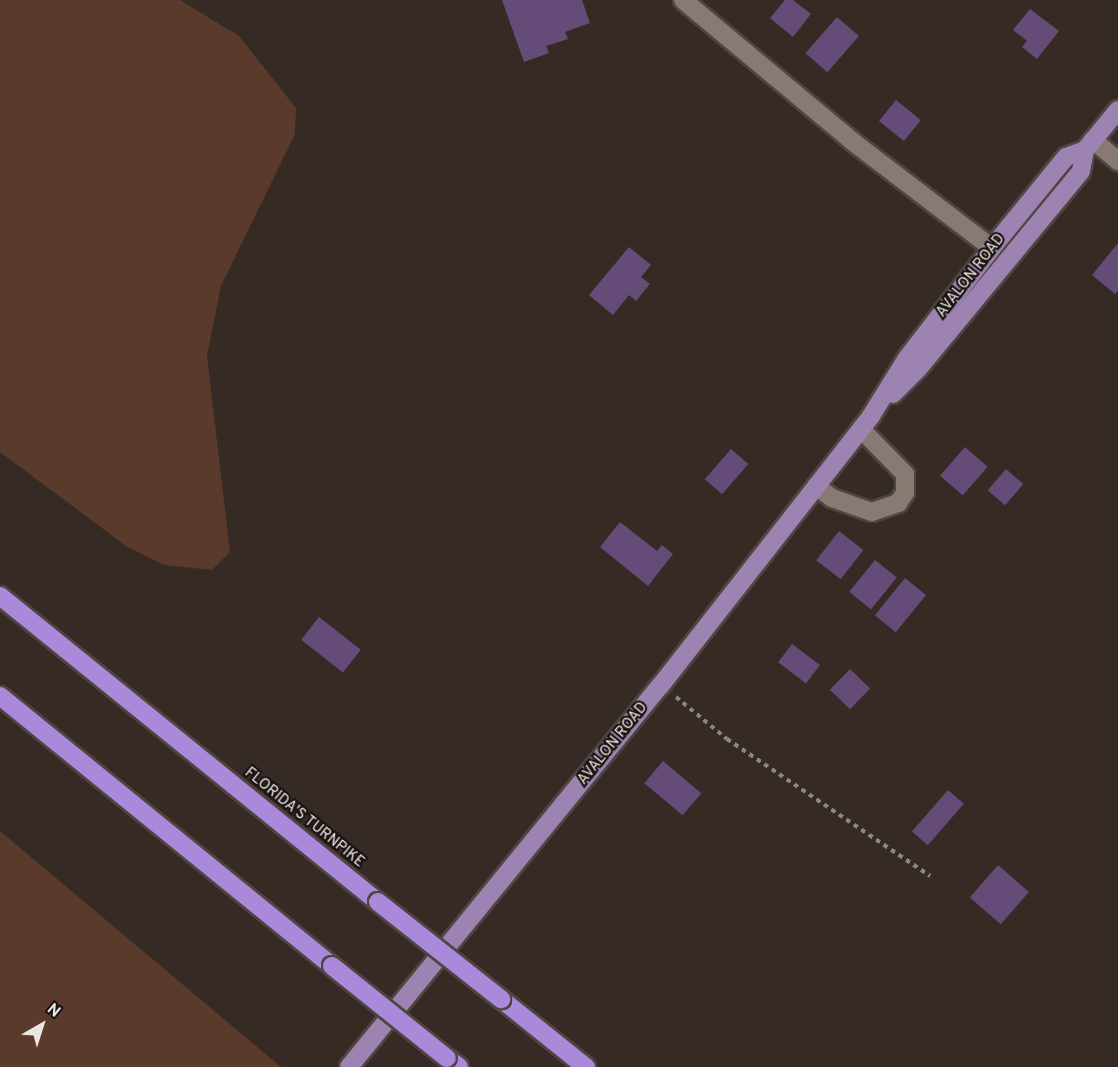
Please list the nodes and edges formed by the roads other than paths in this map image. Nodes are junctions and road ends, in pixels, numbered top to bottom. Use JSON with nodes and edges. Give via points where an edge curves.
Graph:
{"nodes":[{"id":1,"x":683,"y":0,"type":"edge"},
{"id":2,"x":1118,"y":110,"type":"edge"},
{"id":3,"x":1089,"y":145,"type":"junction"},
{"id":4,"x":1118,"y":161,"type":"edge"},
{"id":5,"x":992,"y":248,"type":"junction"},
{"id":6,"x":866,"y":422,"type":"junction"},
{"id":7,"x":816,"y":486,"type":"junction"},
{"id":8,"x":0,"y":596,"type":"edge"},
{"id":9,"x":0,"y":696,"type":"edge"},
{"id":10,"x":453,"y":1062,"type":"edge"},
{"id":11,"x":349,"y":1067,"type":"edge"},
{"id":12,"x":586,"y":1067,"type":"edge"}],
"edges":[{"from":1,"to":5,"type":"lane","via":[[852,141]]},
{"from":2,"to":3,"type":"main road","name":"AVALON ROAD"},
{"from":3,"to":4,"type":"lane"},
{"from":3,"to":5,"type":"main road","name":"AVALON ROAD","via":[[1066,157]]},
{"from":3,"to":6,"type":"main road","name":"AVALON ROAD","via":[[1082,171],[918,369]]},
{"from":5,"to":6,"type":"main road","name":"AVALON ROAD","via":[[907,358]]},
{"from":6,"to":7,"type":"main road","name":"AVALON ROAD"},
{"from":6,"to":7,"type":"lane","via":[[905,474],[905,493],[898,503],[872,512],[832,498]]},
{"from":7,"to":11,"type":"main road","name":"AVALON ROAD","via":[[661,685]]},
{"from":8,"to":12,"type":"highway","name":"FLORIDA'S TURNPIKE","bridge":true},
{"from":9,"to":10,"type":"highway","bridge":true}]}
